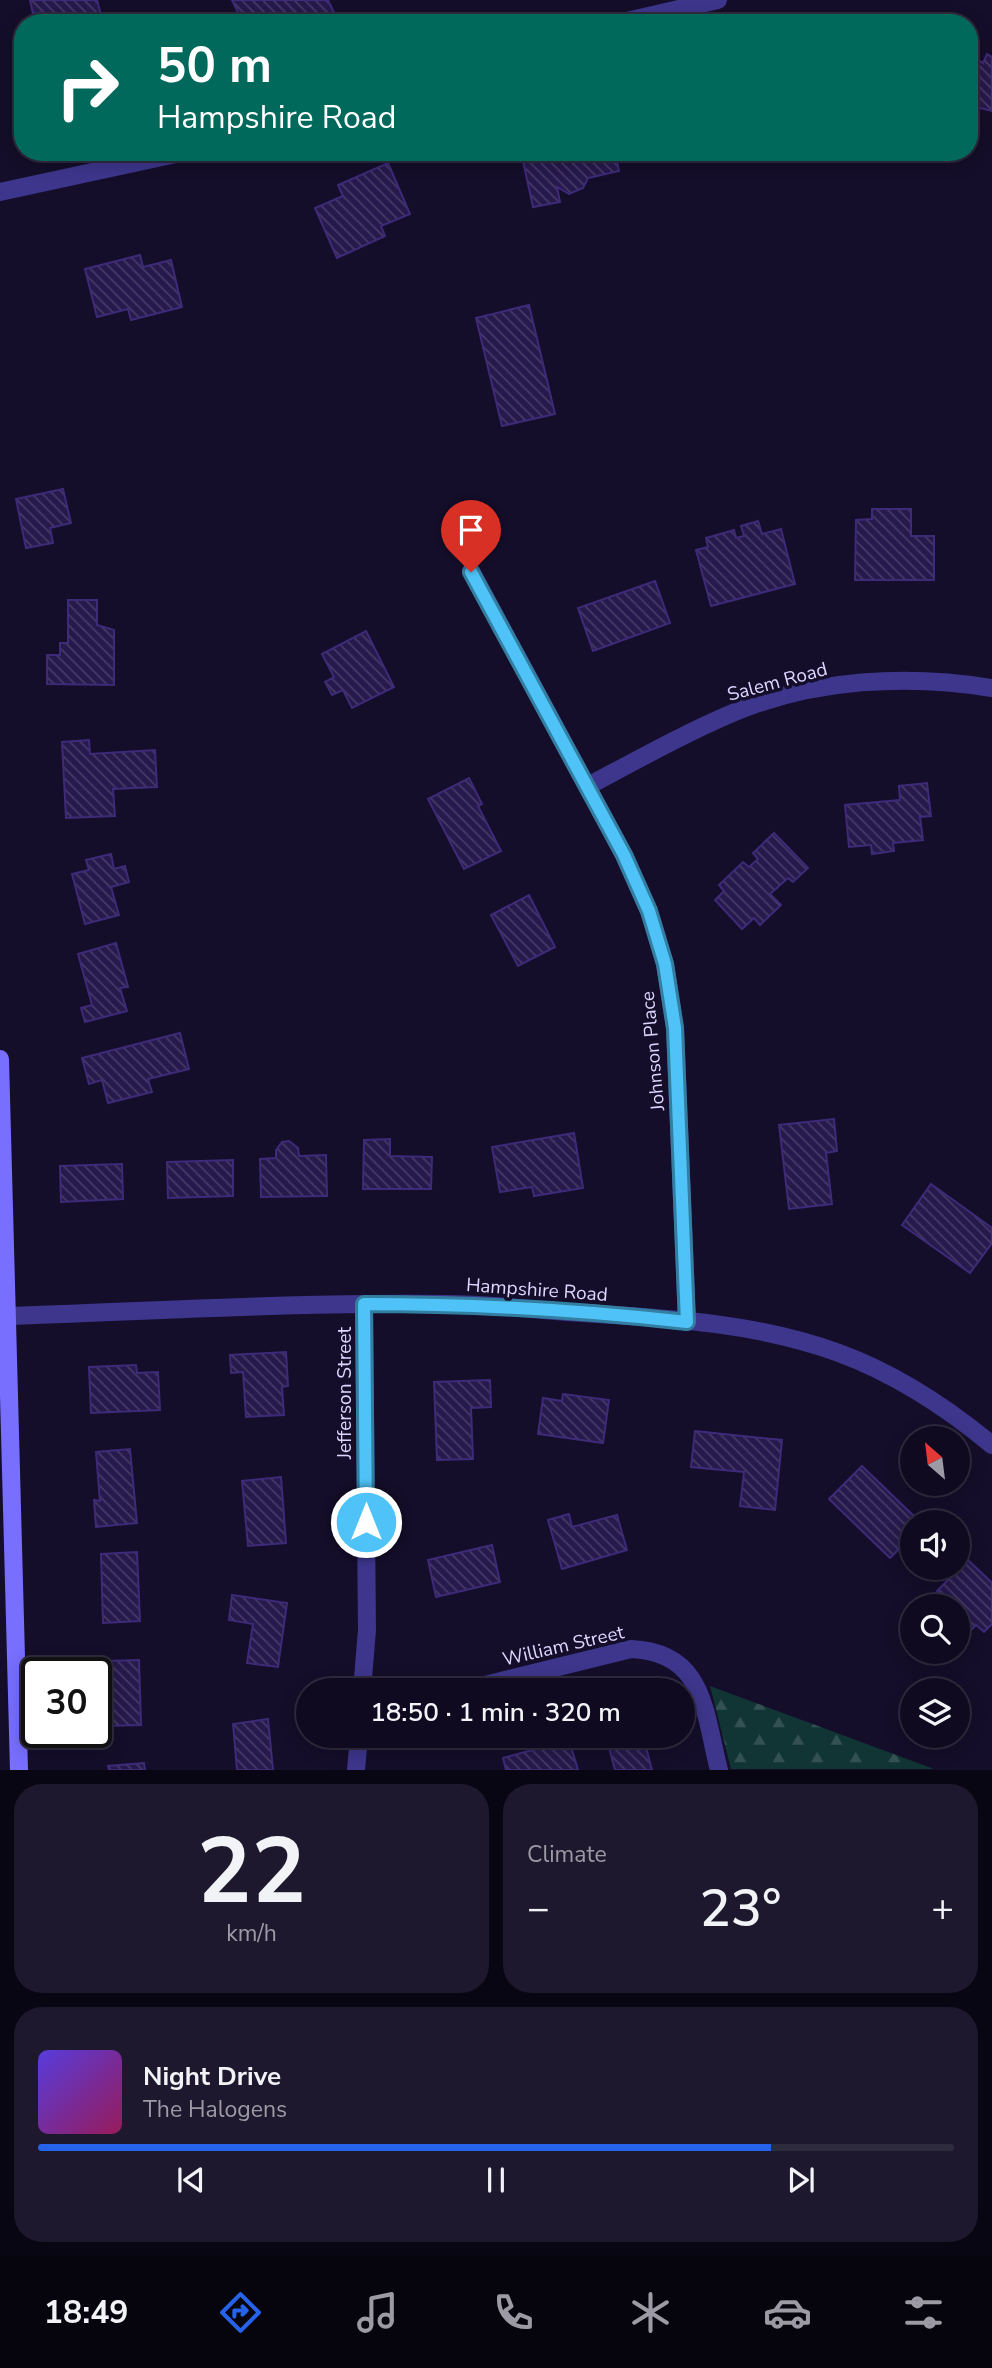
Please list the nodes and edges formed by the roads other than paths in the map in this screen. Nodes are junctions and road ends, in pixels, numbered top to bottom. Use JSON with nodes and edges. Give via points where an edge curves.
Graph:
{"nodes":[{"id":1,"x":718,"y":0,"type":"edge"},
{"id":2,"x":657,"y":14,"type":"edge"},
{"id":3,"x":143,"y":161,"type":"edge"},
{"id":4,"x":0,"y":192,"type":"edge"},
{"id":5,"x":471,"y":572,"type":"dead end"},
{"id":6,"x":992,"y":688,"type":"edge"},
{"id":7,"x":588,"y":786,"type":"junction"},
{"id":8,"x":0,"y":1059,"type":"edge"},
{"id":9,"x":364,"y":1304,"type":"junction"},
{"id":10,"x":7,"y":1316,"type":"junction"},
{"id":11,"x":687,"y":1322,"type":"junction"},
{"id":12,"x":992,"y":1445,"type":"edge"},
{"id":13,"x":5,"y":1464,"type":"edge"},
{"id":14,"x":363,"y":1678,"type":"edge"},
{"id":15,"x":514,"y":1678,"type":"edge"},
{"id":16,"x":692,"y":1678,"type":"edge"},
{"id":17,"x":695,"y":1682,"type":"edge"},
{"id":18,"x":358,"y":1748,"type":"edge"},
{"id":19,"x":19,"y":1769,"type":"edge"},
{"id":20,"x":356,"y":1769,"type":"edge"},
{"id":21,"x":719,"y":1769,"type":"edge"}],
"edges":[{"from":1,"to":2,"type":"street"},
{"from":3,"to":4,"type":"street"},
{"from":5,"to":7,"type":"street","name":"Johnson Place"},
{"from":6,"to":7,"type":"street","name":"Salem Road","via":[[903,680],[795,694],[738,711]]},
{"from":7,"to":11,"type":"street","name":"Johnson Place","via":[[649,911],[665,964],[675,1028]]},
{"from":8,"to":10,"type":"main road"},
{"from":9,"to":10,"type":"street","name":"Hampshire Road"},
{"from":9,"to":11,"type":"street","name":"Hampshire Road","via":[[449,1304]]},
{"from":9,"to":14,"type":"street","name":"Jefferson Street"},
{"from":10,"to":13,"type":"main road"},
{"from":11,"to":12,"type":"street","name":"Hampshire Road","via":[[781,1336],[838,1353],[893,1377],[952,1412]]},
{"from":13,"to":19,"type":"main road"},
{"from":15,"to":16,"type":"street","name":"William Street","via":[[631,1649],[669,1656]]},
{"from":17,"to":21,"type":"street","name":"William Street"},
{"from":18,"to":20,"type":"street"}]}
